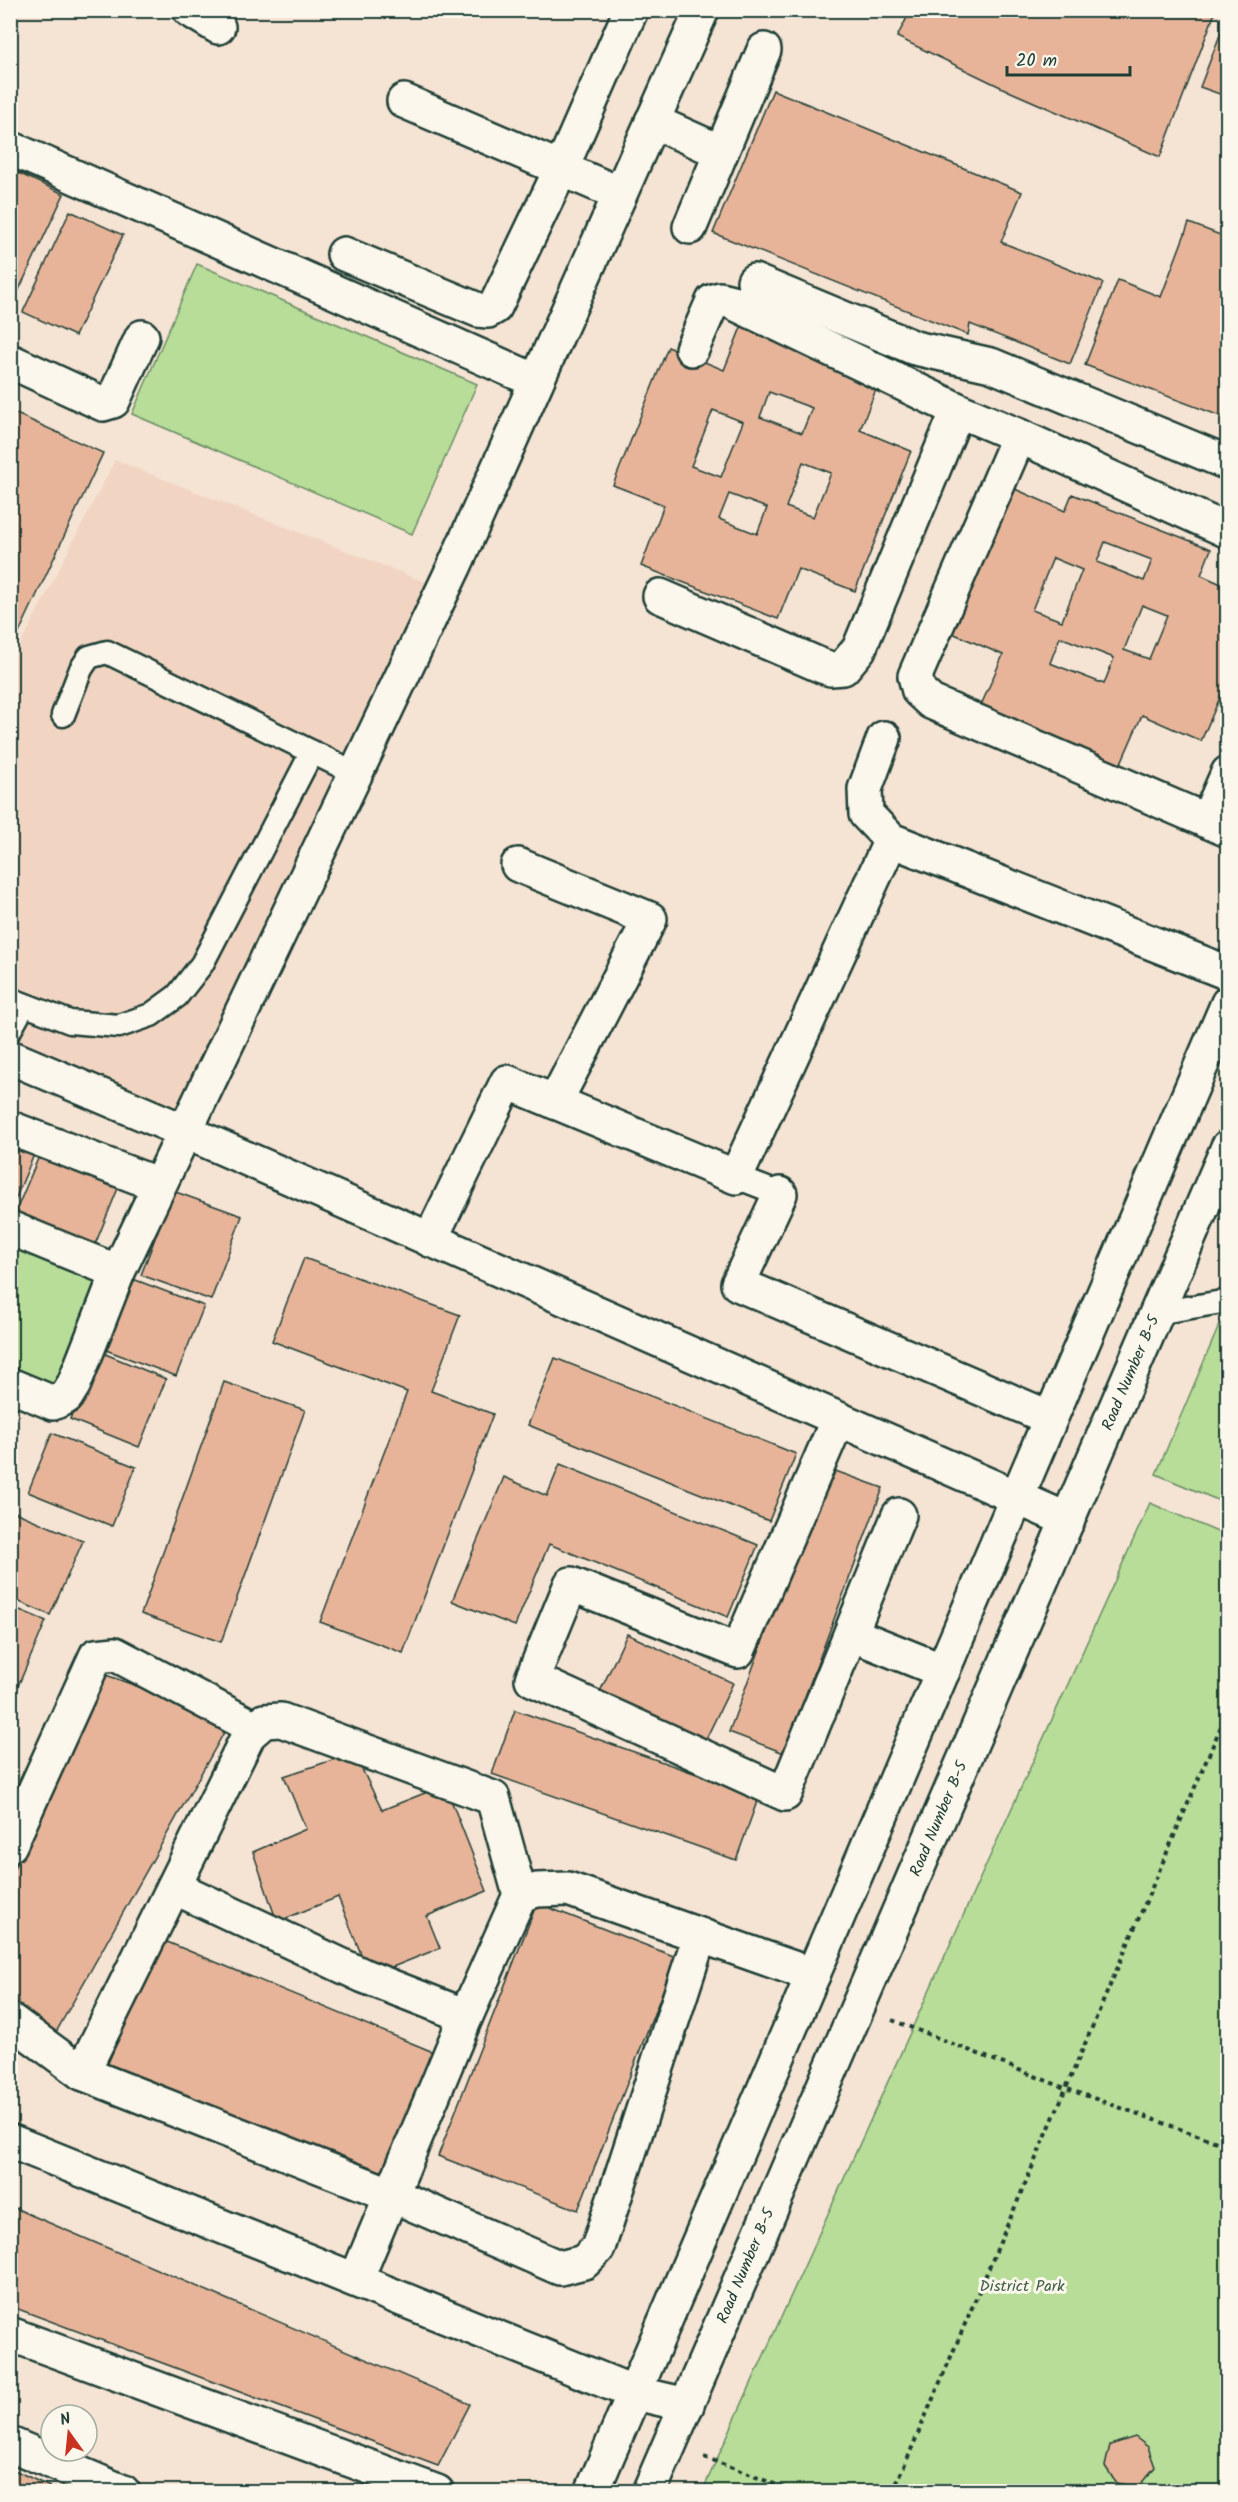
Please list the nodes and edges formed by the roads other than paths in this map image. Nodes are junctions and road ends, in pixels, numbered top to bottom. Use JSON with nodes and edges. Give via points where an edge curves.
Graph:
{"nodes":[{"id":1,"x":190,"y":10,"type":"edge"},
{"id":2,"x":631,"y":10,"type":"edge"},
{"id":3,"x":702,"y":10,"type":"edge"},
{"id":4,"x":218,"y":27,"type":"dead end"},
{"id":5,"x":764,"y":50,"type":"dead end"},
{"id":6,"x":404,"y":101,"type":"dead end"},
{"id":7,"x":652,"y":121,"type":"junction"},
{"id":8,"x":10,"y":148,"type":"edge"},
{"id":9,"x":721,"y":152,"type":"junction"},
{"id":10,"x":561,"y":169,"type":"junction"},
{"id":11,"x":620,"y":194,"type":"junction"},
{"id":12,"x":690,"y":226,"type":"dead end"},
{"id":13,"x":344,"y":254,"type":"dead end"},
{"id":14,"x":754,"y":281,"type":"dead end"},
{"id":15,"x":142,"y":337,"type":"dead end"},
{"id":16,"x":692,"y":349,"type":"dead end"},
{"id":17,"x":10,"y":361,"type":"edge"},
{"id":18,"x":536,"y":381,"type":"junction"},
{"id":19,"x":958,"y":410,"type":"junction"},
{"id":20,"x":1019,"y":436,"type":"junction"},
{"id":21,"x":1227,"y":463,"type":"edge"},
{"id":22,"x":1227,"y":531,"type":"edge"},
{"id":23,"x":660,"y":596,"type":"dead end"},
{"id":24,"x":63,"y":715,"type":"dead end"},
{"id":25,"x":884,"y":738,"type":"dead end"},
{"id":26,"x":312,"y":752,"type":"junction"},
{"id":27,"x":355,"y":773,"type":"junction"},
{"id":28,"x":1227,"y":773,"type":"edge"},
{"id":29,"x":1217,"y":826,"type":"edge"},
{"id":30,"x":891,"y":840,"type":"junction"},
{"id":31,"x":518,"y":865,"type":"dead end"},
{"id":32,"x":1227,"y":973,"type":"edge"},
{"id":33,"x":17,"y":1002,"type":"edge"},
{"id":34,"x":1227,"y":1003,"type":"edge"},
{"id":35,"x":10,"y":1030,"type":"edge"},
{"id":36,"x":10,"y":1057,"type":"edge"},
{"id":37,"x":555,"y":1102,"type":"junction"},
{"id":38,"x":10,"y":1128,"type":"edge"},
{"id":39,"x":184,"y":1131,"type":"junction"},
{"id":40,"x":1227,"y":1147,"type":"edge"},
{"id":41,"x":736,"y":1177,"type":"junction"},
{"id":42,"x":159,"y":1185,"type":"junction"},
{"id":43,"x":780,"y":1194,"type":"joint"},
{"id":44,"x":10,"y":1228,"type":"edge"},
{"id":45,"x":430,"y":1239,"type":"junction"},
{"id":46,"x":118,"y":1272,"type":"junction"},
{"id":47,"x":1227,"y":1301,"type":"edge"},
{"id":48,"x":1156,"y":1313,"type":"junction"},
{"id":49,"x":10,"y":1385,"type":"edge"},
{"id":50,"x":1050,"y":1418,"type":"junction"},
{"id":51,"x":837,"y":1419,"type":"junction"},
{"id":52,"x":1017,"y":1498,"type":"junction"},
{"id":53,"x":899,"y":1515,"type":"dead end"},
{"id":54,"x":1068,"y":1520,"type":"junction"},
{"id":55,"x":851,"y":1634,"type":"junction"},
{"id":56,"x":943,"y":1671,"type":"junction"},
{"id":57,"x":255,"y":1728,"type":"junction"},
{"id":58,"x":10,"y":1845,"type":"edge"},
{"id":59,"x":174,"y":1887,"type":"junction"},
{"id":60,"x":520,"y":1895,"type":"junction"},
{"id":61,"x":700,"y":1935,"type":"junction"},
{"id":62,"x":813,"y":1975,"type":"junction"},
{"id":63,"x":466,"y":2016,"type":"junction"},
{"id":64,"x":10,"y":2020,"type":"edge"},
{"id":65,"x":82,"y":2073,"type":"junction"},
{"id":66,"x":10,"y":2141,"type":"edge"},
{"id":67,"x":392,"y":2195,"type":"junction"},
{"id":68,"x":356,"y":2280,"type":"junction"},
{"id":69,"x":10,"y":2334,"type":"edge"},
{"id":70,"x":634,"y":2393,"type":"junction"},
{"id":71,"x":687,"y":2405,"type":"junction"},
{"id":72,"x":10,"y":2444,"type":"edge"},
{"id":73,"x":123,"y":2492,"type":"edge"},
{"id":74,"x":437,"y":2492,"type":"edge"},
{"id":75,"x":592,"y":2492,"type":"edge"},
{"id":76,"x":649,"y":2492,"type":"edge"}],
"edges":[{"from":1,"to":4,"type":"street"},
{"from":2,"to":10,"type":"street"},
{"from":3,"to":7,"type":"street"},
{"from":5,"to":9,"type":"street"},
{"from":6,"to":10,"type":"street"},
{"from":7,"to":9,"type":"street"},
{"from":7,"to":11,"type":"street"},
{"from":8,"to":18,"type":"street"},
{"from":9,"to":12,"type":"street"},
{"from":10,"to":11,"type":"street"},
{"from":10,"to":13,"type":"street","via":[[495,307],[488,311]]},
{"from":11,"to":18,"type":"street"},
{"from":14,"to":21,"type":"street","via":[[915,348],[992,365]]},
{"from":15,"to":17,"type":"street","via":[[113,401],[103,404]]},
{"from":16,"to":19,"type":"street","via":[[709,306],[720,299]]},
{"from":18,"to":27,"type":"street"},
{"from":19,"to":20,"type":"street"},
{"from":19,"to":23,"type":"street","via":[[859,649],[843,668],[822,666]]},
{"from":20,"to":22,"type":"street"},
{"from":20,"to":29,"type":"street","via":[[915,676],[919,691],[931,702]]},
{"from":24,"to":26,"type":"lane","via":[[89,657],[108,652]]},
{"from":25,"to":30,"type":"street","via":[[865,789],[866,814]]},
{"from":26,"to":27,"type":"lane"},
{"from":26,"to":33,"type":"lane","via":[[202,964],[177,996],[151,1016],[118,1026],[70,1022]]},
{"from":27,"to":39,"type":"street"},
{"from":28,"to":29,"type":"street"},
{"from":30,"to":32,"type":"street"},
{"from":30,"to":41,"type":"street"},
{"from":31,"to":37,"type":"street","via":[[650,919]]},
{"from":33,"to":35,"type":"lane"},
{"from":34,"to":50,"type":"street"},
{"from":36,"to":39,"type":"street"},
{"from":37,"to":41,"type":"street"},
{"from":37,"to":45,"type":"street","via":[[507,1082]]},
{"from":38,"to":42,"type":"street"},
{"from":39,"to":42,"type":"street"},
{"from":39,"to":45,"type":"street"},
{"from":40,"to":48,"type":"street","name":"Road Number B-5"},
{"from":41,"to":43,"type":"lane"},
{"from":42,"to":46,"type":"street"},
{"from":43,"to":50,"type":"street","via":[[738,1284]]},
{"from":44,"to":46,"type":"street"},
{"from":45,"to":51,"type":"street"},
{"from":46,"to":49,"type":"street","via":[[66,1397],[53,1403]]},
{"from":47,"to":48,"type":"lane"},
{"from":48,"to":54,"type":"street","name":"Road Number B-5"},
{"from":50,"to":52,"type":"street"},
{"from":51,"to":52,"type":"street"},
{"from":51,"to":55,"type":"street","via":[[738,1651],[571,1584],[532,1679],[786,1794]]},
{"from":52,"to":54,"type":"street"},
{"from":52,"to":56,"type":"street"},
{"from":53,"to":55,"type":"street"},
{"from":54,"to":71,"type":"street","name":"Road Number B-5"},
{"from":55,"to":56,"type":"street"},
{"from":56,"to":62,"type":"street"},
{"from":57,"to":58,"type":"street","via":[[115,1654],[96,1656]]},
{"from":57,"to":59,"type":"street"},
{"from":57,"to":60,"type":"street","via":[[264,1721],[281,1720],[493,1798]]},
{"from":59,"to":63,"type":"street","via":[[364,1976]]},
{"from":59,"to":65,"type":"street"},
{"from":60,"to":61,"type":"street","via":[[568,1889]]},
{"from":60,"to":63,"type":"street"},
{"from":61,"to":62,"type":"street"},
{"from":61,"to":67,"type":"street","via":[[598,2248],[584,2262],[560,2268]]},
{"from":62,"to":70,"type":"street"},
{"from":63,"to":67,"type":"street"},
{"from":64,"to":65,"type":"street"},
{"from":65,"to":67,"type":"street"},
{"from":66,"to":68,"type":"street"},
{"from":67,"to":68,"type":"street"},
{"from":68,"to":70,"type":"street"},
{"from":69,"to":74,"type":"street"},
{"from":70,"to":71,"type":"street"},
{"from":70,"to":75,"type":"street"},
{"from":71,"to":76,"type":"street","name":"Road Number B-5"},
{"from":72,"to":73,"type":"street"}]}
